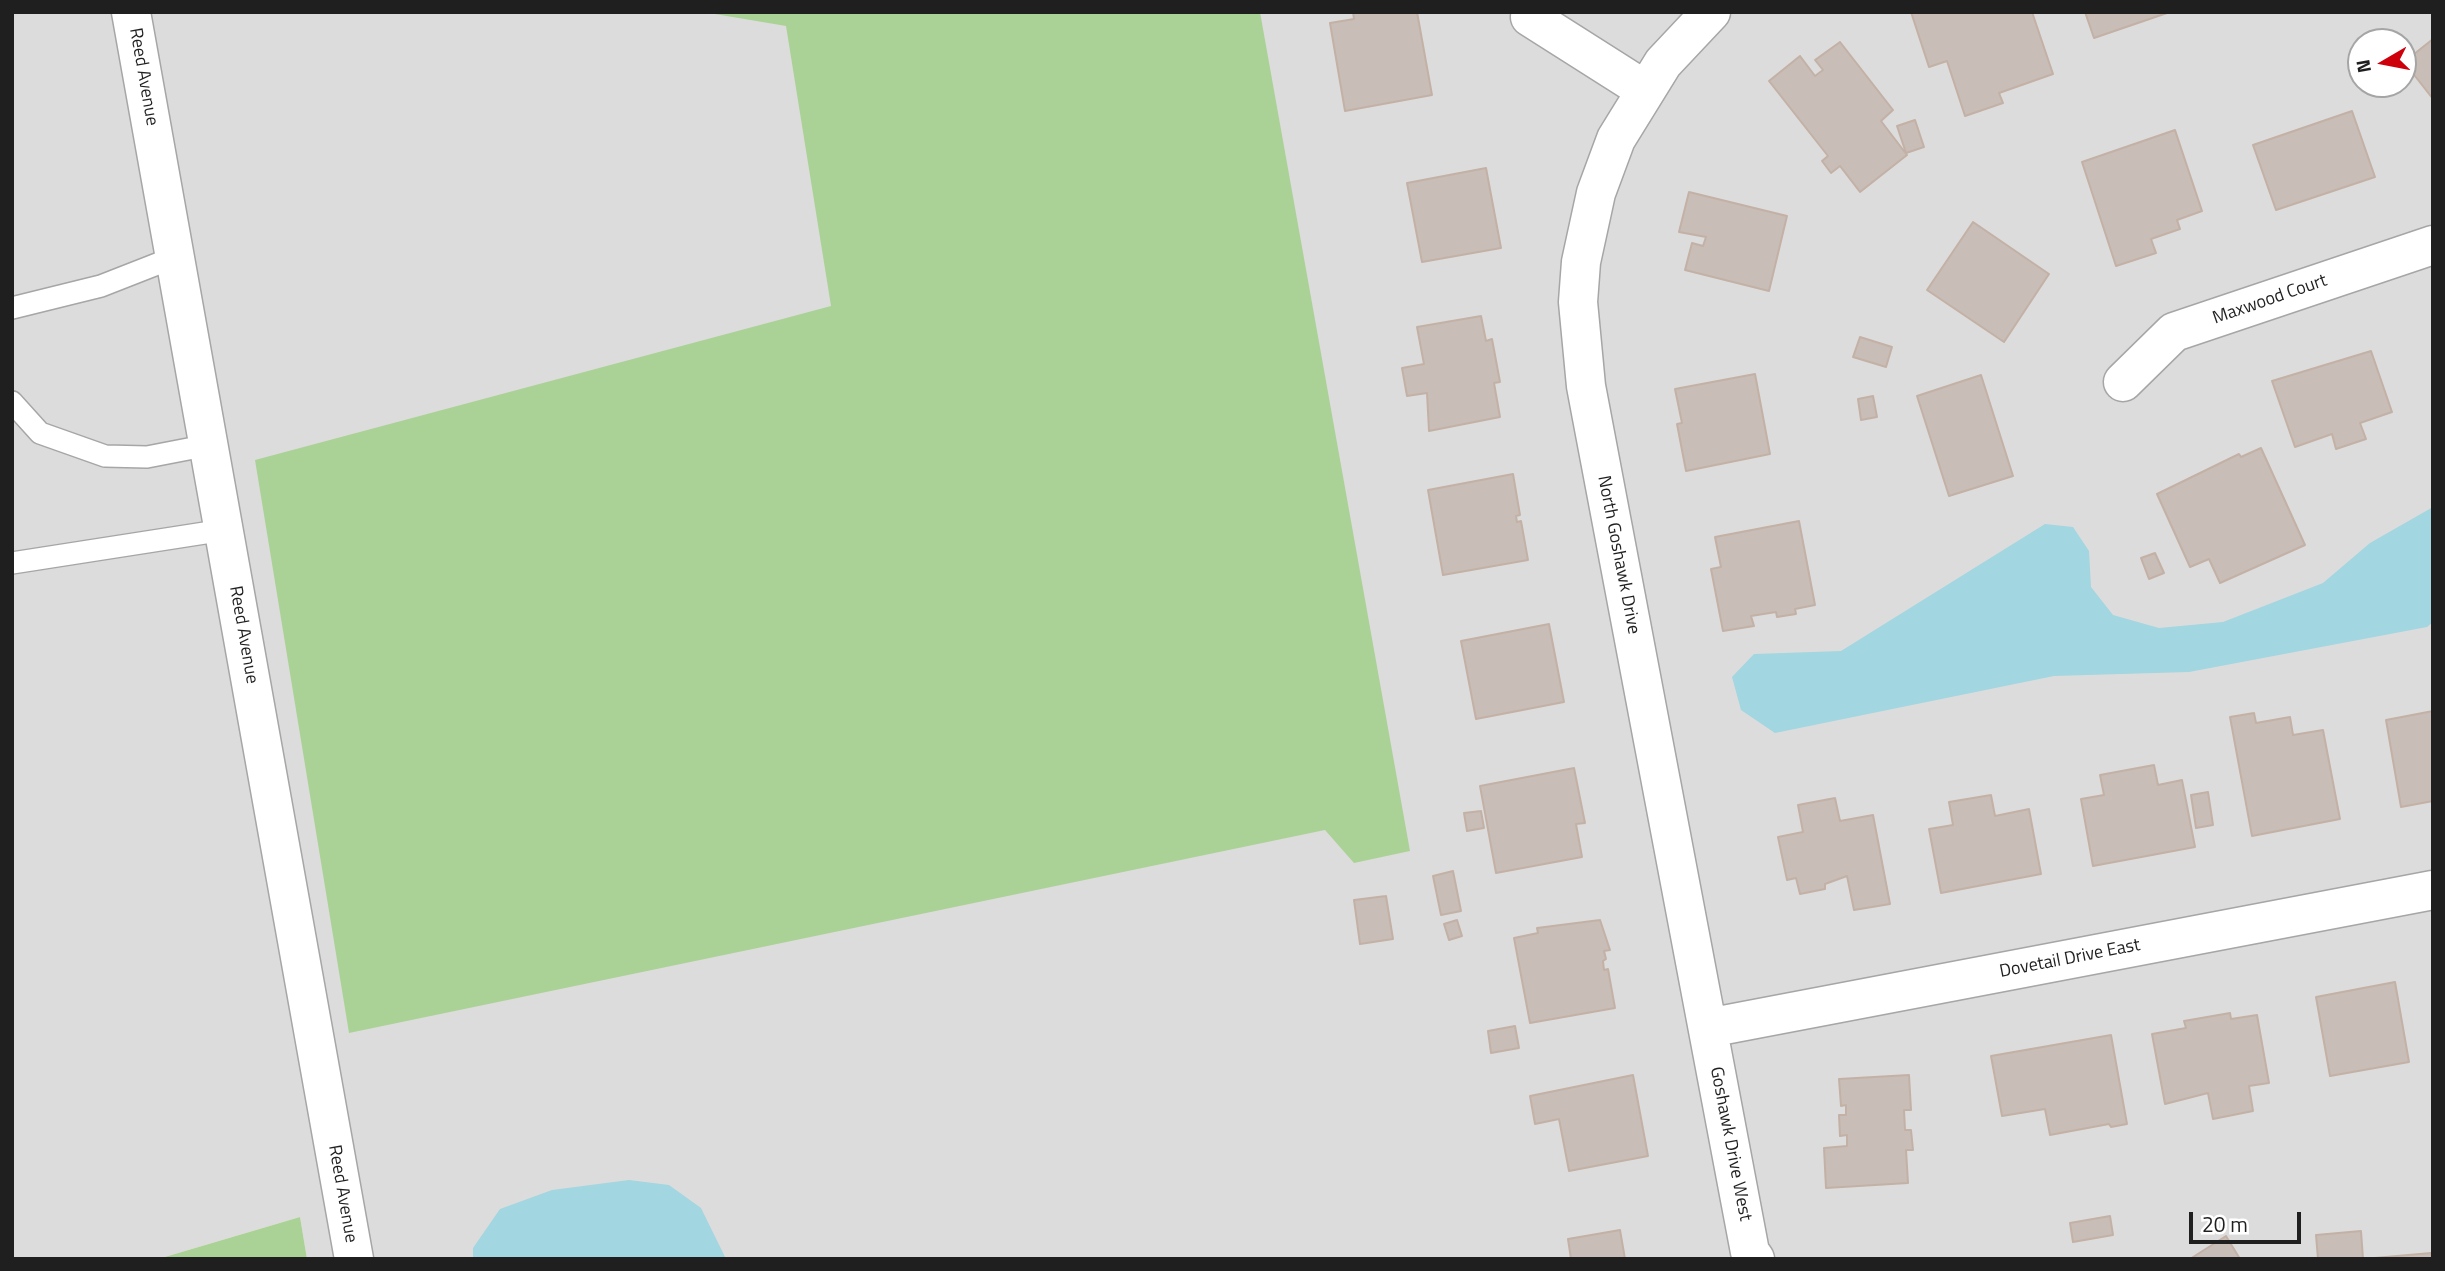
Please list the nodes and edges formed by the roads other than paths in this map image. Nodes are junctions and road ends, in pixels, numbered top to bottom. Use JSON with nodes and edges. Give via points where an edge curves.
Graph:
{"nodes":[{"id":1,"x":131,"y":12,"type":"edge"},
{"id":2,"x":1711,"y":12,"type":"edge"},
{"id":3,"x":1530,"y":17,"type":"dead end"},
{"id":4,"x":1645,"y":90,"type":"junction"},
{"id":5,"x":2433,"y":245,"type":"edge"},
{"id":6,"x":175,"y":257,"type":"junction"},
{"id":7,"x":12,"y":308,"type":"edge"},
{"id":8,"x":2123,"y":382,"type":"dead end"},
{"id":9,"x":12,"y":402,"type":"edge"},
{"id":10,"x":209,"y":445,"type":"junction"},
{"id":11,"x":224,"y":530,"type":"junction"},
{"id":12,"x":12,"y":563,"type":"edge"},
{"id":13,"x":2433,"y":890,"type":"edge"},
{"id":14,"x":1708,"y":1028,"type":"junction"},
{"id":15,"x":354,"y":1259,"type":"edge"},
{"id":16,"x":1755,"y":1259,"type":"edge"}],
"edges":[{"from":1,"to":6,"type":"street","name":"Reed Avenue"},
{"from":2,"to":4,"type":"street","name":"North Goshawk Drive","via":[[1663,63]]},
{"from":3,"to":4,"type":"street"},
{"from":4,"to":14,"type":"street","name":"North Goshawk Drive","via":[[1616,139],[1596,193],[1581,262],[1578,302],[1581,345]]},
{"from":5,"to":8,"type":"street","name":"Maxwood Court","via":[[2174,332]]},
{"from":6,"to":7,"type":"lane","via":[[101,286]]},
{"from":6,"to":10,"type":"street","name":"Reed Avenue"},
{"from":9,"to":10,"type":"lane","via":[[40,433],[105,456],[146,457]]},
{"from":10,"to":11,"type":"street","name":"Reed Avenue"},
{"from":11,"to":12,"type":"lane"},
{"from":11,"to":15,"type":"street","name":"Reed Avenue"},
{"from":13,"to":14,"type":"street","name":"Dovetail Drive East"},
{"from":14,"to":16,"type":"street","name":"Goshawk Drive West","via":[[1750,1252]]}]}
